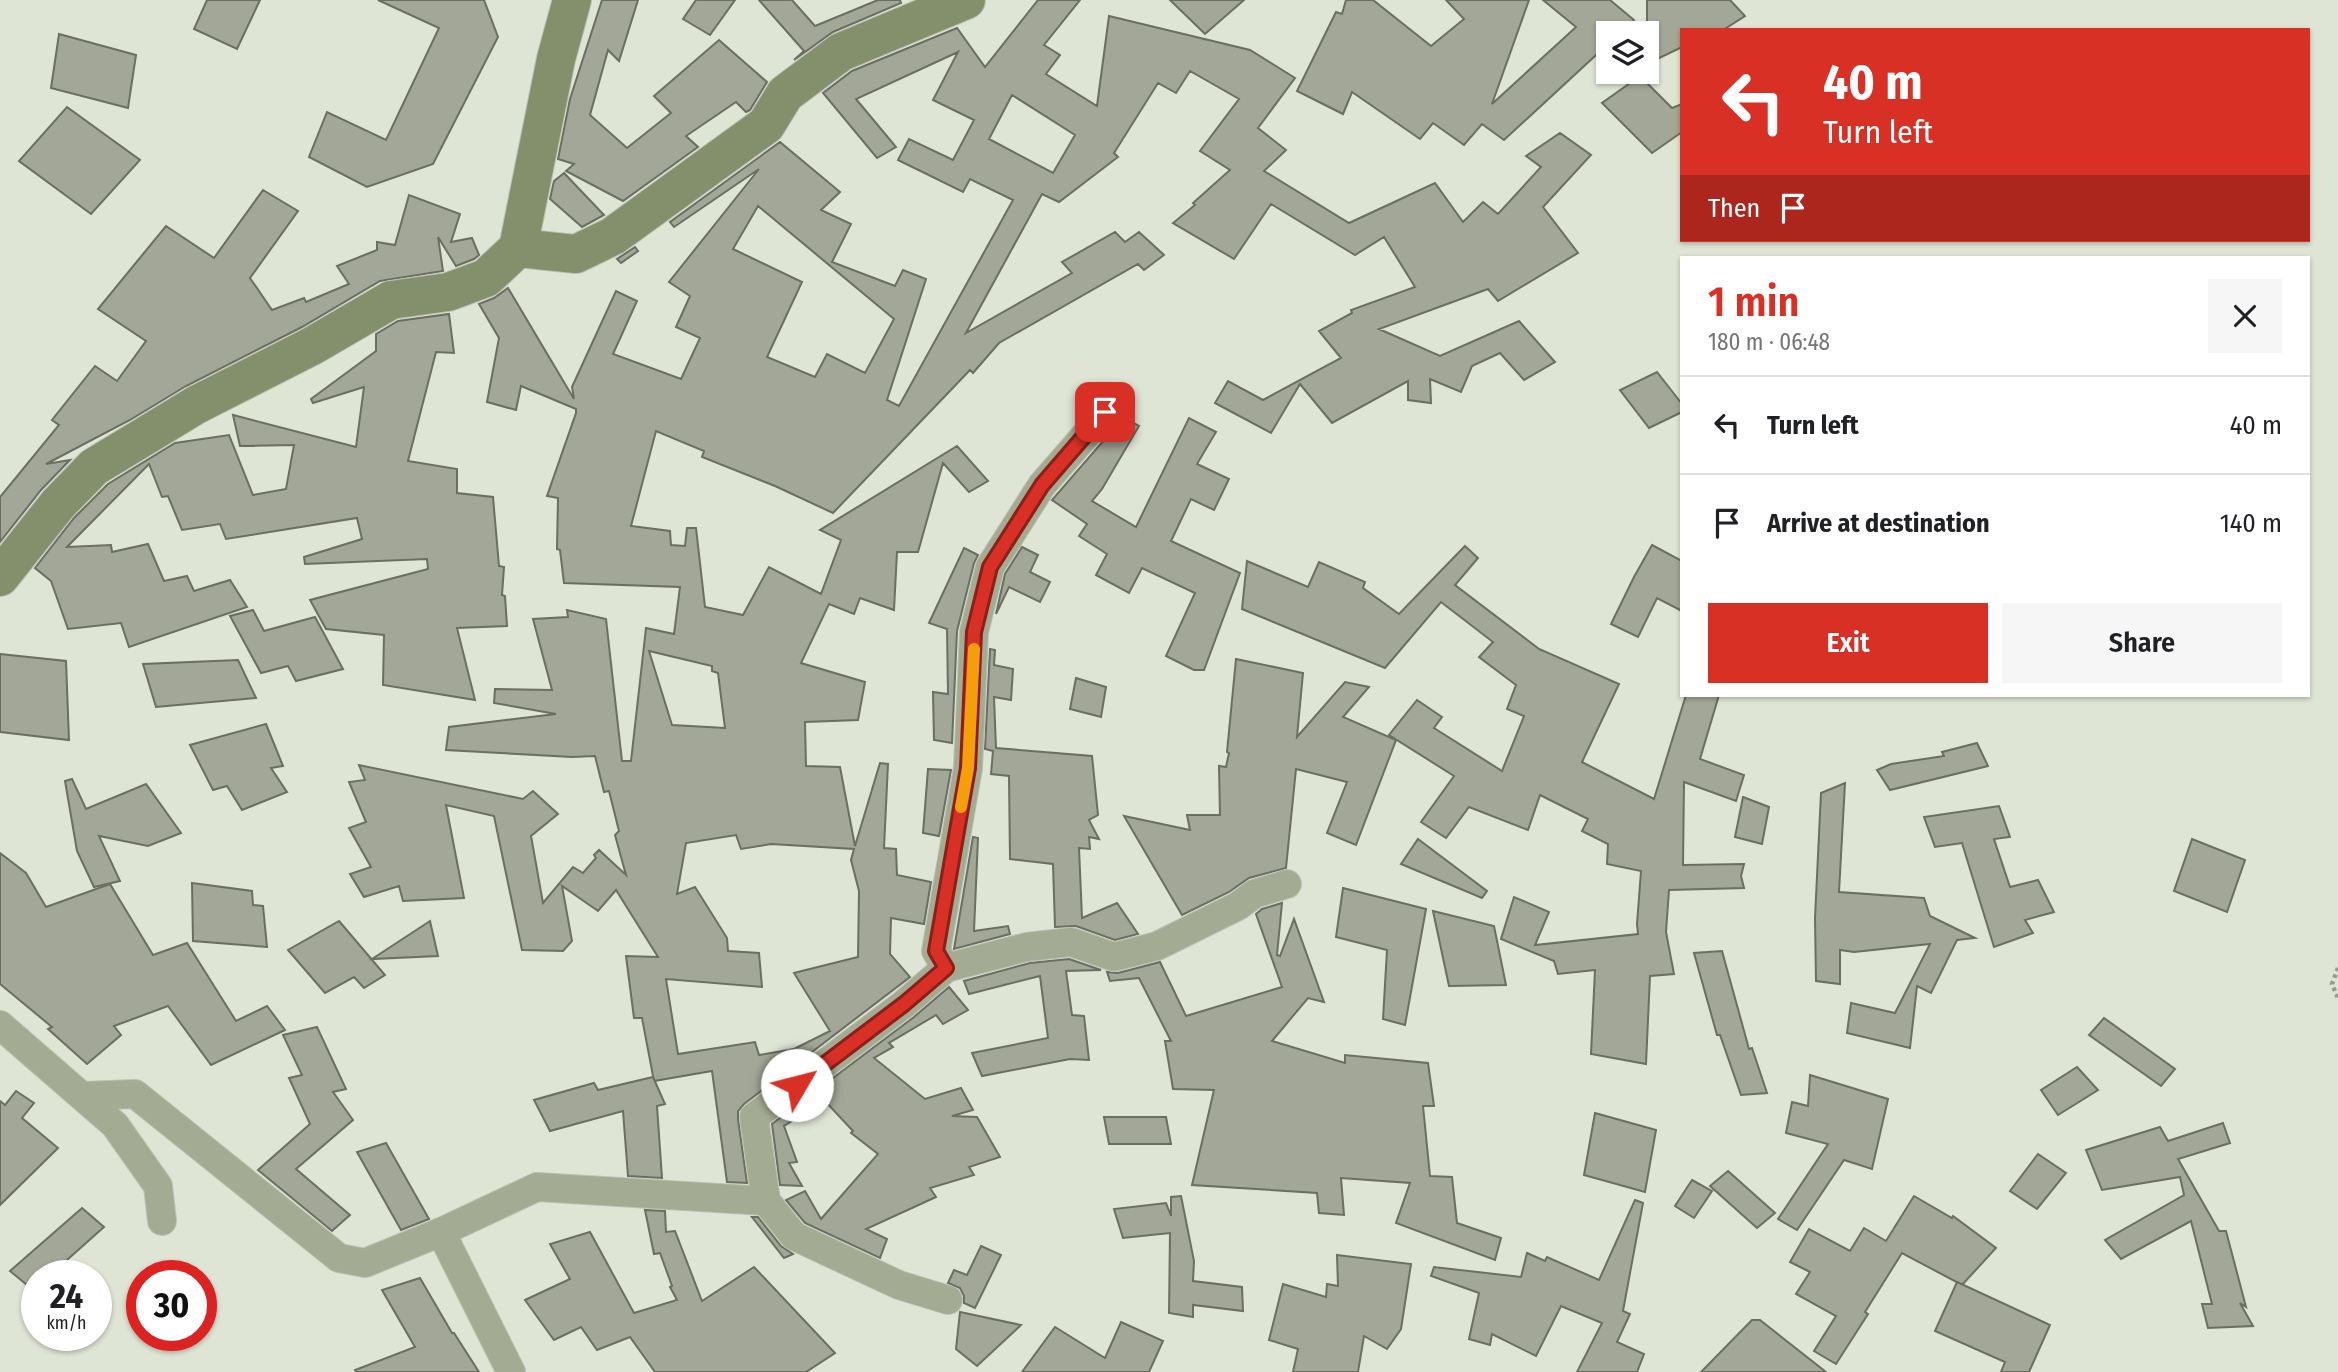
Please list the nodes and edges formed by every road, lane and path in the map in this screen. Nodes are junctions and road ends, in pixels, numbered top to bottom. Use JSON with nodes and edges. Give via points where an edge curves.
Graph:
{"nodes":[{"id":1,"x":572,"y":0,"type":"edge"},
{"id":2,"x":966,"y":0,"type":"edge"},
{"id":3,"x":517,"y":248,"type":"junction"},
{"id":4,"x":1105,"y":412,"type":"dead end"},
{"id":5,"x":0,"y":577,"type":"edge"},
{"id":6,"x":1287,"y":884,"type":"dead end"},
{"id":7,"x":946,"y":968,"type":"junction"},
{"id":8,"x":2338,"y":968,"type":"edge"},
{"id":9,"x":2338,"y":998,"type":"edge"},
{"id":10,"x":0,"y":1025,"type":"edge"},
{"id":11,"x":82,"y":1096,"type":"junction"},
{"id":12,"x":766,"y":1201,"type":"junction"},
{"id":13,"x":162,"y":1221,"type":"dead end"},
{"id":14,"x":441,"y":1232,"type":"junction"},
{"id":15,"x":948,"y":1300,"type":"dead end"},
{"id":16,"x":512,"y":1372,"type":"edge"}],
"edges":[{"from":1,"to":3,"type":"street"},
{"from":2,"to":3,"type":"street","via":[[841,52],[785,94],[766,125],[613,236],[576,254]]},
{"from":3,"to":5,"type":"street","via":[[486,278],[448,292],[391,300],[196,405],[94,467]]},
{"from":4,"to":7,"type":"street","via":[[1042,485],[990,567],[974,632],[968,768],[936,951]]},
{"from":6,"to":7,"type":"street","via":[[1254,894],[1157,946],[1114,957],[1071,942],[1027,947]]},
{"from":7,"to":12,"type":"street","via":[[754,1117]]},
{"from":8,"to":9,"type":"path","via":[[2332,984]]},
{"from":10,"to":11,"type":"street"},
{"from":11,"to":13,"type":"street","via":[[114,1125],[158,1186]]},
{"from":11,"to":14,"type":"street","via":[[135,1094],[338,1258],[366,1263]]},
{"from":12,"to":14,"type":"street","via":[[537,1187]]},
{"from":12,"to":15,"type":"street","via":[[794,1236],[899,1285]]},
{"from":14,"to":16,"type":"street"}]}
